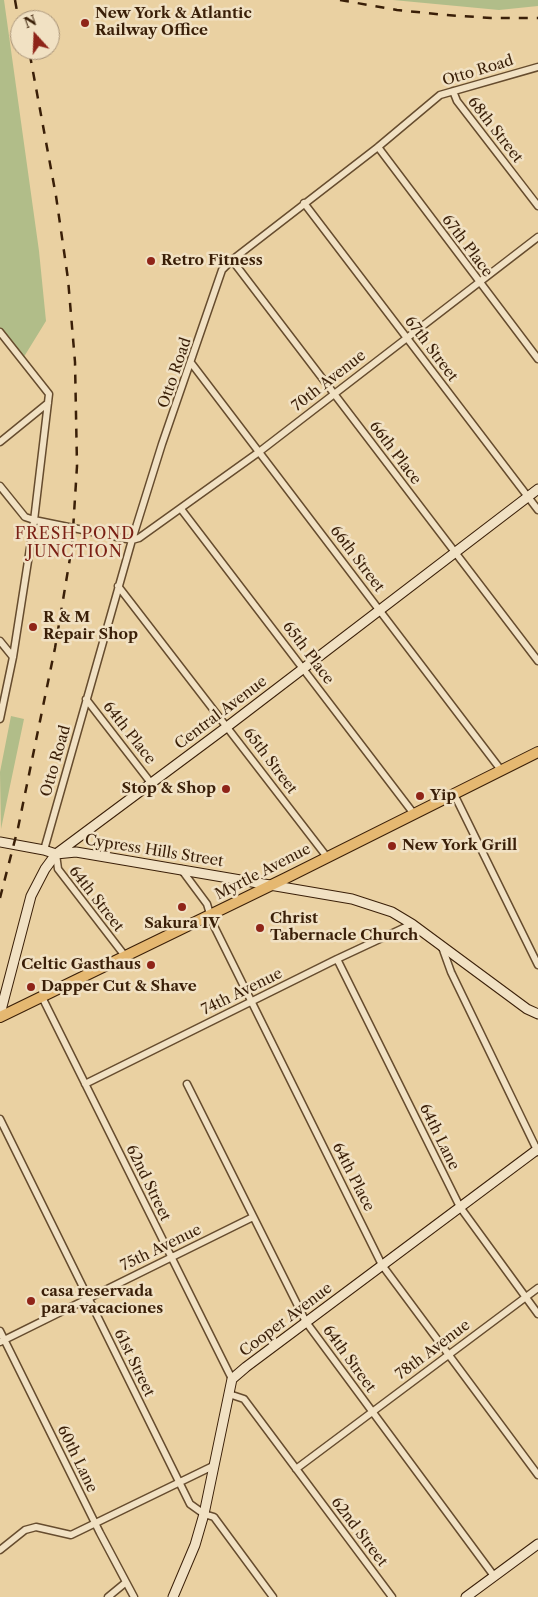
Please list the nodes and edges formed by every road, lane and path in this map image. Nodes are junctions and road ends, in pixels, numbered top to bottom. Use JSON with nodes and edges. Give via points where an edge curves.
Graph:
{"nodes":[{"id":1,"x":538,"y":66,"type":"edge"},
{"id":2,"x":452,"y":90,"type":"junction"},
{"id":3,"x":378,"y":147,"type":"junction"},
{"id":4,"x":304,"y":203,"type":"junction"},
{"id":5,"x":538,"y":206,"type":"edge"},
{"id":6,"x":538,"y":237,"type":"edge"},
{"id":7,"x":232,"y":260,"type":"junction"},
{"id":8,"x":479,"y":283,"type":"junction"},
{"id":9,"x":0,"y":332,"type":"edge"},
{"id":10,"x":407,"y":337,"type":"junction"},
{"id":11,"x":538,"y":359,"type":"edge"},
{"id":12,"x":192,"y":364,"type":"junction"},
{"id":13,"x":334,"y":393,"type":"junction"},
{"id":14,"x":48,"y":403,"type":"junction"},
{"id":15,"x":0,"y":442,"type":"edge"},
{"id":16,"x":259,"y":452,"type":"junction"},
{"id":17,"x":0,"y":486,"type":"edge"},
{"id":18,"x":538,"y":489,"type":"edge"},
{"id":19,"x":528,"y":497,"type":"junction"},
{"id":20,"x":181,"y":508,"type":"junction"},
{"id":21,"x":538,"y":510,"type":"edge"},
{"id":22,"x":34,"y":520,"type":"junction"},
{"id":23,"x":132,"y":540,"type":"junction"},
{"id":24,"x":455,"y":552,"type":"junction"},
{"id":25,"x":118,"y":586,"type":"junction"},
{"id":26,"x":379,"y":610,"type":"junction"},
{"id":27,"x":0,"y":641,"type":"edge"},
{"id":28,"x":13,"y":657,"type":"junction"},
{"id":29,"x":538,"y":661,"type":"edge"},
{"id":30,"x":304,"y":668,"type":"junction"},
{"id":31,"x":86,"y":699,"type":"junction"},
{"id":32,"x":0,"y":719,"type":"edge"},
{"id":33,"x":228,"y":726,"type":"junction"},
{"id":34,"x":538,"y":752,"type":"edge"},
{"id":35,"x":501,"y":770,"type":"junction"},
{"id":36,"x":151,"y":783,"type":"junction"},
{"id":37,"x":454,"y":794,"type":"junction"},
{"id":38,"x":414,"y":814,"type":"junction"},
{"id":39,"x":0,"y":842,"type":"edge"},
{"id":40,"x":44,"y":850,"type":"junction"},
{"id":41,"x":56,"y":854,"type":"junction"},
{"id":42,"x":327,"y":857,"type":"junction"},
{"id":43,"x":181,"y":869,"type":"junction"},
{"id":44,"x":271,"y":885,"type":"junction"},
{"id":45,"x":210,"y":915,"type":"junction"},
{"id":46,"x":412,"y":924,"type":"junction"},
{"id":47,"x":442,"y":947,"type":"junction"},
{"id":48,"x":125,"y":956,"type":"junction"},
{"id":49,"x":337,"y":959,"type":"junction"},
{"id":50,"x":538,"y":965,"type":"edge"},
{"id":51,"x":42,"y":997,"type":"junction"},
{"id":52,"x":251,"y":1002,"type":"junction"},
{"id":53,"x":538,"y":1014,"type":"edge"},
{"id":54,"x":0,"y":1016,"type":"edge"},
{"id":55,"x":85,"y":1084,"type":"junction"},
{"id":56,"x":187,"y":1084,"type":"dead end"},
{"id":57,"x":0,"y":1119,"type":"edge"},
{"id":58,"x":538,"y":1150,"type":"edge"},
{"id":59,"x":460,"y":1207,"type":"junction"},
{"id":60,"x":253,"y":1217,"type":"junction"},
{"id":61,"x":171,"y":1258,"type":"junction"},
{"id":62,"x":382,"y":1265,"type":"junction"},
{"id":63,"x":538,"y":1288,"type":"edge"},
{"id":64,"x":89,"y":1298,"type":"junction"},
{"id":65,"x":525,"y":1298,"type":"junction"},
{"id":66,"x":538,"y":1314,"type":"edge"},
{"id":67,"x":306,"y":1322,"type":"junction"},
{"id":68,"x":0,"y":1330,"type":"edge"},
{"id":69,"x":2,"y":1340,"type":"edge"},
{"id":70,"x":449,"y":1354,"type":"junction"},
{"id":71,"x":232,"y":1379,"type":"junction"},
{"id":72,"x":229,"y":1394,"type":"junction"},
{"id":73,"x":372,"y":1412,"type":"junction"},
{"id":74,"x":213,"y":1466,"type":"junction"},
{"id":75,"x":296,"y":1469,"type":"junction"},
{"id":76,"x":538,"y":1475,"type":"edge"},
{"id":77,"x":179,"y":1482,"type":"junction"},
{"id":78,"x":204,"y":1514,"type":"junction"},
{"id":79,"x":95,"y":1524,"type":"junction"},
{"id":80,"x":538,"y":1544,"type":"edge"},
{"id":81,"x":0,"y":1548,"type":"edge"},
{"id":82,"x":494,"y":1576,"type":"junction"},
{"id":83,"x":125,"y":1583,"type":"junction"},
{"id":84,"x":108,"y":1597,"type":"edge"},
{"id":85,"x":134,"y":1597,"type":"edge"},
{"id":86,"x":173,"y":1597,"type":"edge"},
{"id":87,"x":273,"y":1597,"type":"edge"},
{"id":88,"x":392,"y":1597,"type":"edge"},
{"id":89,"x":466,"y":1597,"type":"edge"}],
"edges":[{"from":1,"to":2,"type":"street","name":"Otto Road"},
{"from":2,"to":3,"type":"street","name":"Otto Road","via":[[440,95]]},
{"from":2,"to":5,"type":"street","name":"68th Street","via":[[457,101]]},
{"from":3,"to":4,"type":"street","name":"Otto Road"},
{"from":3,"to":8,"type":"street","name":"67th Place"},
{"from":4,"to":7,"type":"street","name":"Otto Road"},
{"from":4,"to":10,"type":"street","name":"67th Street"},
{"from":6,"to":8,"type":"street","name":"70th Avenue"},
{"from":7,"to":12,"type":"street","name":"Otto Road","via":[[222,270]]},
{"from":7,"to":13,"type":"street","name":"66th Place"},
{"from":8,"to":10,"type":"street","name":"70th Avenue"},
{"from":8,"to":11,"type":"street","name":"67th Place"},
{"from":9,"to":14,"type":"street","via":[[49,394]]},
{"from":10,"to":13,"type":"street","name":"70th Avenue"},
{"from":10,"to":19,"type":"street","name":"67th Street"},
{"from":12,"to":16,"type":"street","name":"66th Street"},
{"from":12,"to":23,"type":"street","name":"Otto Road","via":[[162,444]]},
{"from":13,"to":16,"type":"street","name":"70th Avenue"},
{"from":13,"to":24,"type":"street","name":"66th Place"},
{"from":14,"to":15,"type":"street"},
{"from":14,"to":22,"type":"street"},
{"from":16,"to":20,"type":"street","name":"70th Avenue"},
{"from":16,"to":26,"type":"street","name":"66th Street"},
{"from":17,"to":22,"type":"street","via":[[25,517]]},
{"from":18,"to":19,"type":"main road","name":"Central Avenue"},
{"from":19,"to":21,"type":"street","name":"67th Street"},
{"from":19,"to":24,"type":"main road","name":"Central Avenue"},
{"from":20,"to":23,"type":"street","name":"70th Avenue"},
{"from":20,"to":30,"type":"street","name":"65th Place"},
{"from":22,"to":23,"type":"street"},
{"from":22,"to":28,"type":"street"},
{"from":23,"to":25,"type":"street","name":"Otto Road"},
{"from":24,"to":26,"type":"main road","name":"Central Avenue"},
{"from":24,"to":29,"type":"street","name":"66th Place"},
{"from":25,"to":31,"type":"street","name":"Otto Road"},
{"from":25,"to":33,"type":"street","name":"65th Street"},
{"from":26,"to":30,"type":"main road","name":"Central Avenue"},
{"from":26,"to":35,"type":"street","name":"66th Street"},
{"from":27,"to":28,"type":"street"},
{"from":28,"to":32,"type":"street"},
{"from":30,"to":33,"type":"main road","name":"Central Avenue"},
{"from":30,"to":38,"type":"street","name":"65th Place"},
{"from":31,"to":36,"type":"street","name":"64th Place"},
{"from":31,"to":40,"type":"street","name":"Otto Road"},
{"from":33,"to":36,"type":"main road","name":"Central Avenue"},
{"from":33,"to":42,"type":"street","name":"65th Street"},
{"from":34,"to":35,"type":"main road","name":"Myrtle Avenue"},
{"from":35,"to":37,"type":"main road","name":"Myrtle Avenue"},
{"from":36,"to":41,"type":"main road","name":"Central Avenue"},
{"from":37,"to":38,"type":"main road","name":"Myrtle Avenue"},
{"from":37,"to":50,"type":"street"},
{"from":38,"to":42,"type":"main road","name":"Myrtle Avenue"},
{"from":39,"to":40,"type":"main road","name":"Cypress Hills Street"},
{"from":40,"to":41,"type":"main road","name":"Cypress Hills Street"},
{"from":41,"to":43,"type":"main road","name":"Cypress Hills Street","via":[[76,852]]},
{"from":41,"to":48,"type":"street","name":"64th Street","via":[[58,869]]},
{"from":41,"to":54,"type":"main road","name":"Central Avenue","via":[[31,896]]},
{"from":42,"to":44,"type":"main road","name":"Myrtle Avenue"},
{"from":43,"to":44,"type":"main road","name":"Cypress Hills Street"},
{"from":43,"to":45,"type":"street","name":"64th Place","via":[[207,904]]},
{"from":44,"to":45,"type":"main road","name":"Myrtle Avenue"},
{"from":44,"to":46,"type":"main road","name":"Cypress Hills Street","via":[[352,899],[392,912]]},
{"from":45,"to":48,"type":"main road","name":"Myrtle Avenue"},
{"from":45,"to":52,"type":"street","name":"64th Place"},
{"from":46,"to":47,"type":"main road","name":"Cypress Hills Street"},
{"from":46,"to":49,"type":"street","name":"74th Avenue"},
{"from":47,"to":53,"type":"main road","name":"Cypress Hills Street"},
{"from":47,"to":58,"type":"street","via":[[451,972]]},
{"from":48,"to":51,"type":"main road","name":"Myrtle Avenue"},
{"from":49,"to":52,"type":"street","name":"74th Avenue"},
{"from":49,"to":59,"type":"street","name":"64th Lane"},
{"from":51,"to":54,"type":"main road","name":"Myrtle Avenue"},
{"from":51,"to":55,"type":"street","name":"62nd Street"},
{"from":52,"to":55,"type":"street","name":"74th Avenue"},
{"from":52,"to":62,"type":"street","name":"64th Place"},
{"from":55,"to":61,"type":"street","name":"62nd Street"},
{"from":56,"to":60,"type":"street","name":"64th Street"},
{"from":57,"to":64,"type":"street","name":"61st Street"},
{"from":58,"to":59,"type":"main road","name":"Cooper Avenue"},
{"from":59,"to":62,"type":"main road","name":"Cooper Avenue"},
{"from":59,"to":65,"type":"street","name":"64th Lane"},
{"from":60,"to":61,"type":"street","name":"75th Avenue"},
{"from":60,"to":67,"type":"street","name":"64th Street"},
{"from":61,"to":64,"type":"street","name":"75th Avenue"},
{"from":61,"to":71,"type":"street","name":"62nd Street"},
{"from":62,"to":67,"type":"main road","name":"Cooper Avenue"},
{"from":62,"to":70,"type":"street","name":"64th Place"},
{"from":63,"to":65,"type":"street","name":"78th Avenue"},
{"from":64,"to":69,"type":"street","name":"75th Avenue"},
{"from":64,"to":77,"type":"street","name":"61st Street"},
{"from":65,"to":66,"type":"street","name":"64th Lane"},
{"from":65,"to":70,"type":"street","name":"78th Avenue"},
{"from":67,"to":71,"type":"main road","name":"Cooper Avenue"},
{"from":67,"to":73,"type":"street","name":"64th Street"},
{"from":68,"to":69,"type":"street","name":"60th Lane"},
{"from":69,"to":79,"type":"street","name":"60th Lane"},
{"from":70,"to":73,"type":"street","name":"78th Avenue"},
{"from":70,"to":76,"type":"street","name":"64th Place"},
{"from":71,"to":72,"type":"main road"},
{"from":72,"to":74,"type":"main road"},
{"from":72,"to":75,"type":"street","name":"62nd Street","via":[[244,1399]]},
{"from":73,"to":75,"type":"street","name":"78th Avenue"},
{"from":73,"to":82,"type":"street","name":"64th Street"},
{"from":74,"to":77,"type":"street"},
{"from":74,"to":78,"type":"main road"},
{"from":75,"to":88,"type":"street","name":"62nd Street"},
{"from":77,"to":78,"type":"street","name":"61st Street","via":[[190,1504]]},
{"from":77,"to":79,"type":"street"},
{"from":78,"to":86,"type":"main road"},
{"from":78,"to":87,"type":"street","name":"61st Street","via":[[214,1517]]},
{"from":79,"to":81,"type":"street","via":[[71,1535],[36,1527],[25,1530]]},
{"from":79,"to":83,"type":"street","name":"60th Lane"},
{"from":80,"to":82,"type":"main road"},
{"from":82,"to":89,"type":"main road"},
{"from":83,"to":84,"type":"street"},
{"from":83,"to":85,"type":"street","name":"60th Lane"}]}
